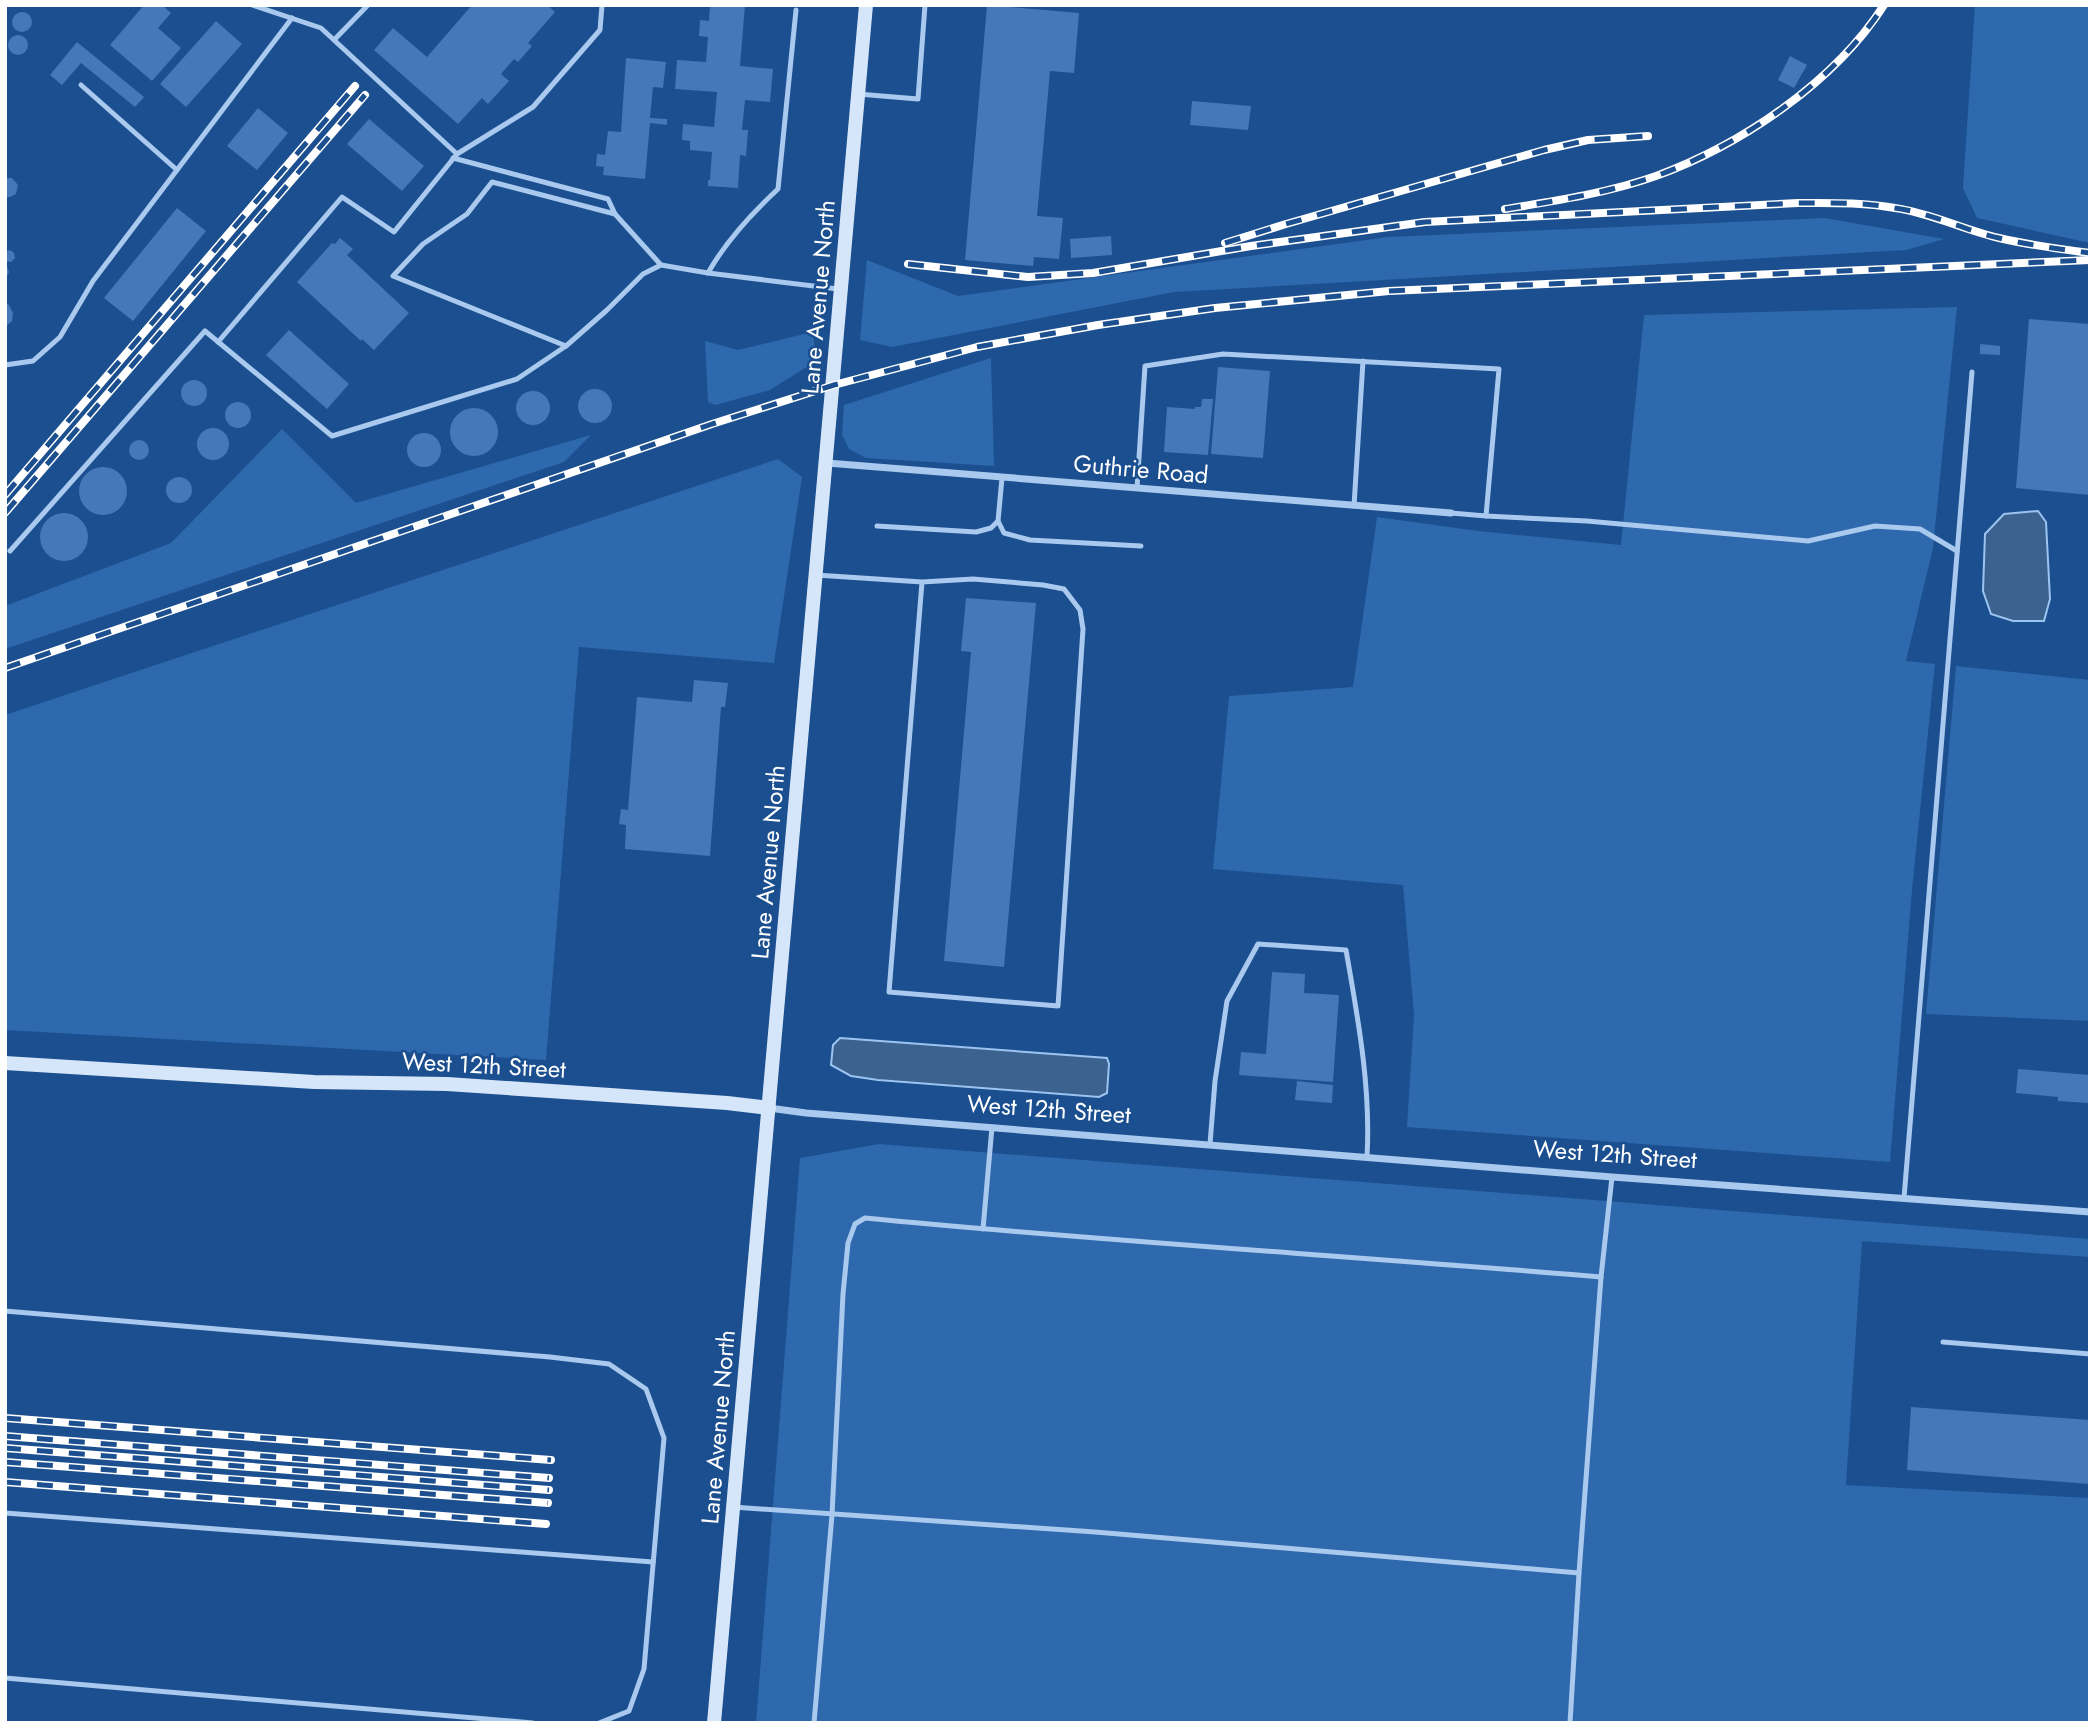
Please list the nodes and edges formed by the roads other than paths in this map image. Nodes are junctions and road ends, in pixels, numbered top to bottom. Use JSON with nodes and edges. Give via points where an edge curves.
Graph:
{"nodes":[{"id":1,"x":253,"y":5,"type":"edge"},
{"id":2,"x":368,"y":5,"type":"edge"},
{"id":3,"x":602,"y":5,"type":"edge"},
{"id":4,"x":866,"y":5,"type":"edge"},
{"id":5,"x":925,"y":5,"type":"edge"},
{"id":6,"x":796,"y":10,"type":"dead end"},
{"id":7,"x":292,"y":18,"type":"junction"},
{"id":8,"x":334,"y":40,"type":"junction"},
{"id":9,"x":81,"y":85,"type":"dead end"},
{"id":10,"x":858,"y":94,"type":"junction"},
{"id":11,"x":455,"y":156,"type":"junction"},
{"id":12,"x":177,"y":170,"type":"junction"},
{"id":13,"x":615,"y":214,"type":"junction"},
{"id":14,"x":660,"y":265,"type":"junction"},
{"id":15,"x":708,"y":274,"type":"junction"},
{"id":16,"x":841,"y":289,"type":"junction"},
{"id":17,"x":218,"y":342,"type":"junction"},
{"id":18,"x":566,"y":346,"type":"junction"},
{"id":19,"x":1363,"y":361,"type":"junction"},
{"id":20,"x":5,"y":365,"type":"edge"},
{"id":21,"x":1972,"y":372,"type":"dead end"},
{"id":22,"x":827,"y":463,"type":"junction"},
{"id":23,"x":1002,"y":478,"type":"junction"},
{"id":24,"x":1137,"y":488,"type":"junction"},
{"id":25,"x":1354,"y":506,"type":"junction"},
{"id":26,"x":1451,"y":513,"type":"joint"},
{"id":27,"x":1486,"y":516,"type":"junction"},
{"id":28,"x":998,"y":521,"type":"junction"},
{"id":29,"x":877,"y":526,"type":"dead end"},
{"id":30,"x":1141,"y":546,"type":"dead end"},
{"id":31,"x":10,"y":551,"type":"dead end"},
{"id":32,"x":1957,"y":551,"type":"junction"},
{"id":33,"x":816,"y":575,"type":"junction"},
{"id":34,"x":922,"y":582,"type":"junction"},
{"id":35,"x":5,"y":1063,"type":"edge"},
{"id":36,"x":769,"y":1108,"type":"junction"},
{"id":37,"x":992,"y":1127,"type":"junction"},
{"id":38,"x":1210,"y":1144,"type":"junction"},
{"id":39,"x":1367,"y":1157,"type":"junction"},
{"id":40,"x":1612,"y":1177,"type":"junction"},
{"id":41,"x":1904,"y":1198,"type":"junction"},
{"id":42,"x":2090,"y":1212,"type":"edge"},
{"id":43,"x":983,"y":1229,"type":"junction"},
{"id":44,"x":1601,"y":1277,"type":"junction"},
{"id":45,"x":5,"y":1311,"type":"edge"},
{"id":46,"x":1943,"y":1342,"type":"dead end"},
{"id":47,"x":2090,"y":1354,"type":"edge"},
{"id":48,"x":733,"y":1507,"type":"junction"},
{"id":49,"x":5,"y":1513,"type":"edge"},
{"id":50,"x":832,"y":1515,"type":"junction"},
{"id":51,"x":653,"y":1562,"type":"junction"},
{"id":52,"x":1579,"y":1573,"type":"junction"},
{"id":53,"x":5,"y":1678,"type":"edge"},
{"id":54,"x":533,"y":1723,"type":"edge"},
{"id":55,"x":599,"y":1723,"type":"edge"},
{"id":56,"x":714,"y":1723,"type":"edge"},
{"id":57,"x":814,"y":1723,"type":"edge"},
{"id":58,"x":1570,"y":1723,"type":"edge"}],
"edges":[{"from":1,"to":7,"type":"lane"},
{"from":2,"to":8,"type":"lane"},
{"from":3,"to":11,"type":"lane","via":[[600,30],[533,107]]},
{"from":4,"to":10,"type":"main road","name":"Lane Avenue North"},
{"from":5,"to":10,"type":"lane","via":[[918,99]]},
{"from":6,"to":15,"type":"lane","via":[[778,189],[721,251]]},
{"from":7,"to":8,"type":"lane","via":[[321,28]]},
{"from":7,"to":12,"type":"lane"},
{"from":8,"to":11,"type":"lane"},
{"from":9,"to":12,"type":"lane"},
{"from":10,"to":16,"type":"main road","name":"Lane Avenue North"},
{"from":11,"to":13,"type":"lane","via":[[608,199]]},
{"from":11,"to":17,"type":"lane","via":[[394,232],[342,197]]},
{"from":12,"to":20,"type":"lane","via":[[93,281],[60,337],[33,360]]},
{"from":13,"to":14,"type":"lane"},
{"from":13,"to":18,"type":"lane","via":[[492,182],[467,214],[424,244],[393,276]]},
{"from":14,"to":15,"type":"lane"},
{"from":14,"to":18,"type":"lane","via":[[643,274]]},
{"from":15,"to":16,"type":"lane"},
{"from":16,"to":22,"type":"main road","name":"Lane Avenue North"},
{"from":17,"to":18,"type":"lane","via":[[332,436],[517,379]]},
{"from":17,"to":31,"type":"lane","via":[[205,331]]},
{"from":19,"to":24,"type":"lane","via":[[1223,354],[1145,366]]},
{"from":19,"to":25,"type":"lane"},
{"from":19,"to":27,"type":"lane","via":[[1499,369]]},
{"from":21,"to":32,"type":"lane"},
{"from":22,"to":23,"type":"street","name":"Guthrie Road"},
{"from":22,"to":33,"type":"main road","name":"Lane Avenue North"},
{"from":23,"to":24,"type":"street","name":"Guthrie Road"},
{"from":23,"to":28,"type":"lane"},
{"from":24,"to":25,"type":"street","name":"Guthrie Road"},
{"from":25,"to":26,"type":"street","name":"Guthrie Road"},
{"from":26,"to":27,"type":"lane"},
{"from":27,"to":32,"type":"lane","via":[[1808,541],[1875,526],[1920,529]]},
{"from":28,"to":29,"type":"lane","via":[[976,532]]},
{"from":28,"to":30,"type":"lane","via":[[1004,533],[1030,540]]},
{"from":32,"to":41,"type":"lane"},
{"from":33,"to":34,"type":"lane"},
{"from":33,"to":36,"type":"main road","name":"Lane Avenue North"},
{"from":34,"to":34,"type":"lane","via":[[973,579],[1043,584],[1064,589],[1080,610],[1083,629],[1058,1006],[889,992]]},
{"from":35,"to":36,"type":"main road","name":"West 12th Street","via":[[314,1082],[447,1084]]},
{"from":36,"to":37,"type":"street","name":"West 12th Street"},
{"from":36,"to":48,"type":"main road","name":"Lane Avenue North"},
{"from":37,"to":38,"type":"street","name":"West 12th Street"},
{"from":37,"to":43,"type":"lane"},
{"from":38,"to":39,"type":"street","name":"West 12th Street"},
{"from":38,"to":39,"type":"lane","via":[[1227,1001],[1258,944],[1346,950],[1364,1056]]},
{"from":39,"to":40,"type":"street","name":"West 12th Street"},
{"from":40,"to":41,"type":"street","name":"West 12th Street"},
{"from":40,"to":44,"type":"lane"},
{"from":41,"to":42,"type":"street","name":"West 12th Street"},
{"from":43,"to":44,"type":"lane"},
{"from":43,"to":50,"type":"lane","via":[[865,1218],[855,1224],[848,1243],[843,1294]]},
{"from":44,"to":52,"type":"lane"},
{"from":45,"to":51,"type":"lane","via":[[609,1364],[646,1389],[664,1438]]},
{"from":46,"to":47,"type":"lane"},
{"from":48,"to":50,"type":"lane"},
{"from":48,"to":56,"type":"main road","name":"Lane Avenue North"},
{"from":49,"to":51,"type":"lane"},
{"from":50,"to":52,"type":"lane"},
{"from":50,"to":57,"type":"lane"},
{"from":51,"to":55,"type":"lane","via":[[644,1669],[629,1711]]},
{"from":52,"to":58,"type":"lane"},
{"from":53,"to":54,"type":"lane"}]}
